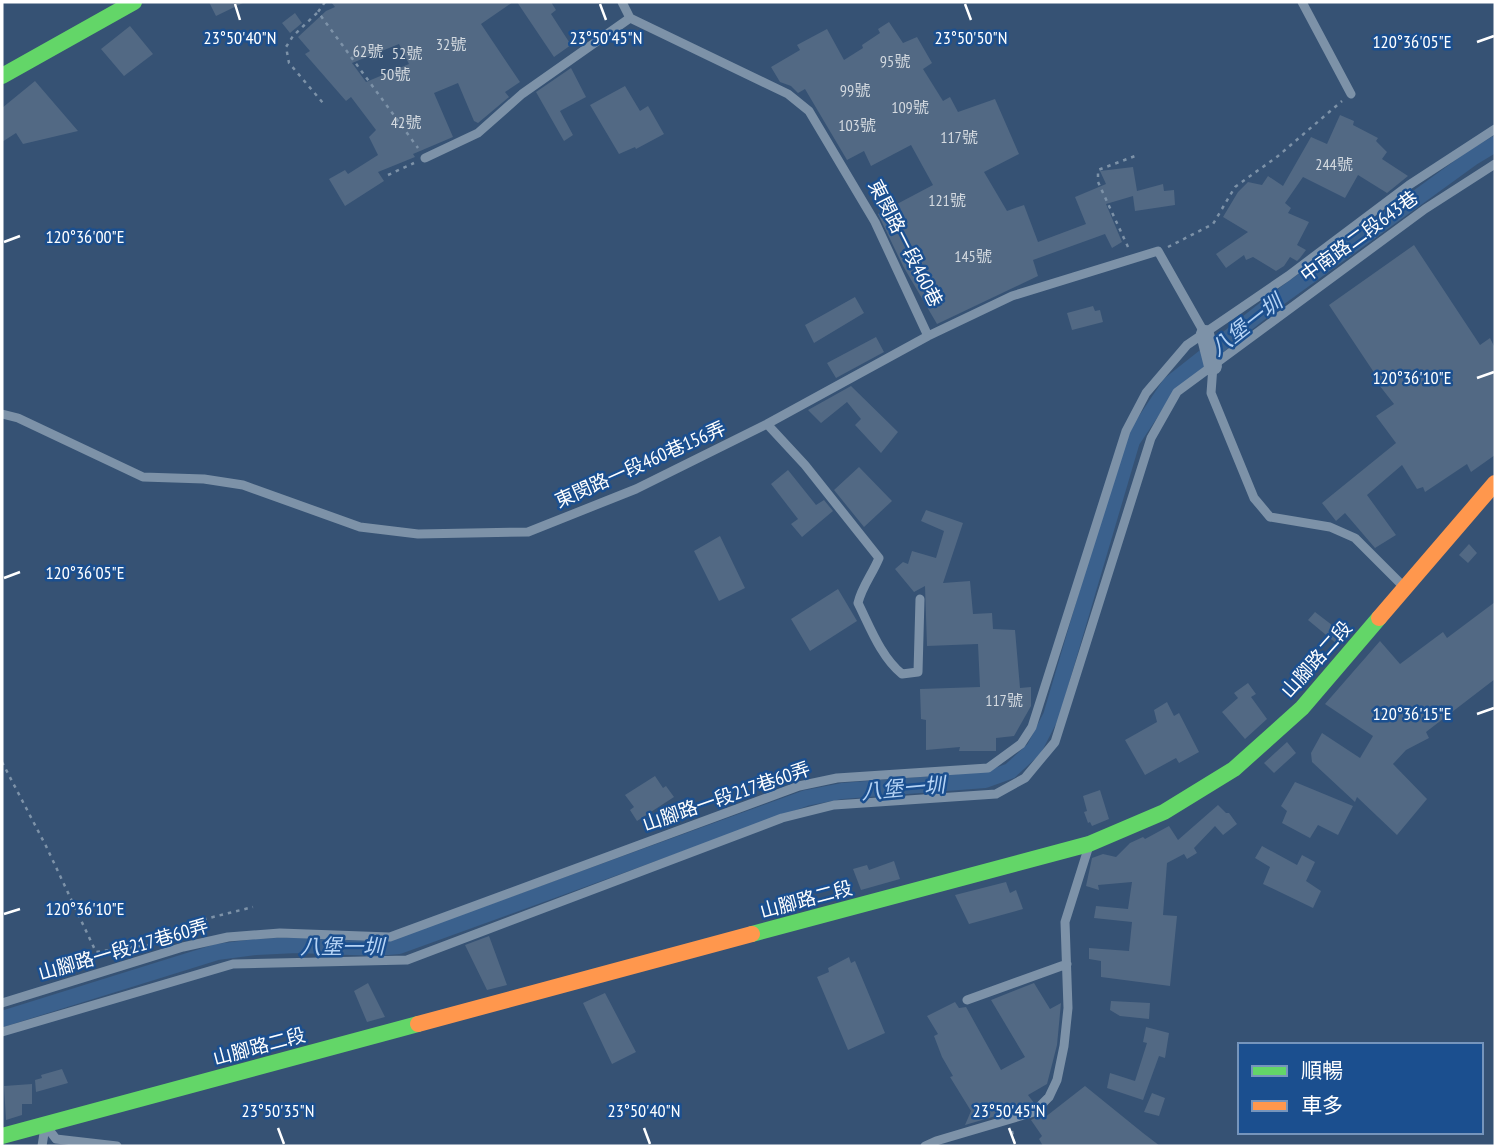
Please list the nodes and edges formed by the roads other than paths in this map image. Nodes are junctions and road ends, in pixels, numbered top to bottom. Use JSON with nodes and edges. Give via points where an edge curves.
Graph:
{"nodes":[{"id":1,"x":134,"y":2,"type":"edge"},
{"id":2,"x":622,"y":2,"type":"edge"},
{"id":3,"x":1302,"y":2,"type":"edge"},
{"id":4,"x":630,"y":18,"type":"junction"},
{"id":5,"x":2,"y":76,"type":"edge"},
{"id":6,"x":1350,"y":94,"type":"road end"},
{"id":7,"x":1495,"y":129,"type":"edge"},
{"id":8,"x":425,"y":158,"type":"road end"},
{"id":9,"x":1495,"y":164,"type":"edge"},
{"id":10,"x":1205,"y":334,"type":"junction"},
{"id":11,"x":928,"y":336,"type":"junction"},
{"id":12,"x":1213,"y":366,"type":"junction"},
{"id":13,"x":2,"y":414,"type":"edge"},
{"id":14,"x":767,"y":424,"type":"junction"},
{"id":15,"x":1495,"y":483,"type":"edge"},
{"id":16,"x":1406,"y":589,"type":"junction"},
{"id":17,"x":920,"y":599,"type":"dead end"},
{"id":18,"x":1089,"y":844,"type":"junction"},
{"id":19,"x":1067,"y":964,"type":"junction"},
{"id":20,"x":967,"y":1000,"type":"dead end"},
{"id":21,"x":2,"y":1003,"type":"edge"},
{"id":22,"x":2,"y":1032,"type":"edge"},
{"id":23,"x":46,"y":1125,"type":"junction"},
{"id":24,"x":2,"y":1136,"type":"edge"},
{"id":25,"x":42,"y":1146,"type":"edge"},
{"id":26,"x":117,"y":1146,"type":"edge"},
{"id":27,"x":925,"y":1146,"type":"edge"}],
"edges":[{"from":1,"to":5,"type":"main road"},
{"from":2,"to":4,"type":"lane"},
{"from":3,"to":6,"type":"lane"},
{"from":4,"to":8,"type":"lane","via":[[522,94],[478,133]]},
{"from":4,"to":11,"type":"lane","name":"東閔路一段460巷","via":[[789,94],[809,111],[875,222]]},
{"from":7,"to":10,"type":"lane","name":"山腳路一段217巷60弄","via":[[1409,185]]},
{"from":9,"to":12,"type":"lane","name":"中南路二段643巷","via":[[1425,209]]},
{"from":10,"to":11,"type":"lane","name":"東閔路一段460巷","via":[[1158,251],[1012,296]]},
{"from":10,"to":12,"type":"street"},
{"from":10,"to":21,"type":"lane","name":"山腳路一段217巷60弄","via":[[1187,345],[1146,393],[1131,422],[1032,727],[1021,744],[988,768],[837,778],[799,786],[390,937],[280,933],[228,937]]},
{"from":11,"to":14,"type":"lane","name":"東閔路一段460巷156弄"},
{"from":12,"to":16,"type":"lane","via":[[1211,393],[1254,498],[1269,517],[1330,527],[1355,538]]},
{"from":12,"to":22,"type":"lane","name":"中南路二段643巷","via":[[1177,392],[1151,438],[1055,742],[1025,778],[996,794],[834,805],[782,818],[407,960],[233,964]]},
{"from":13,"to":14,"type":"lane","name":"東閔路一段460巷156弄","via":[[143,477],[243,485],[360,527],[471,535],[528,532],[636,489]]},
{"from":14,"to":17,"type":"lane","via":[[879,558],[861,587],[858,603],[884,654],[902,674],[918,671]]},
{"from":15,"to":16,"type":"main road","name":"山腳路二段"},
{"from":16,"to":18,"type":"main road","name":"山腳路二段","via":[[1302,708],[1234,769],[1164,812]]},
{"from":18,"to":19,"type":"lane","via":[[1065,922]]},
{"from":18,"to":23,"type":"main road","name":"山腳路二段"},
{"from":19,"to":20,"type":"lane"},
{"from":19,"to":27,"type":"lane","via":[[1064,1046],[1049,1097],[1034,1112]]},
{"from":23,"to":24,"type":"main road","name":"山腳路二段"},
{"from":23,"to":25,"type":"lane"},
{"from":23,"to":26,"type":"lane","via":[[56,1139]]}]}
